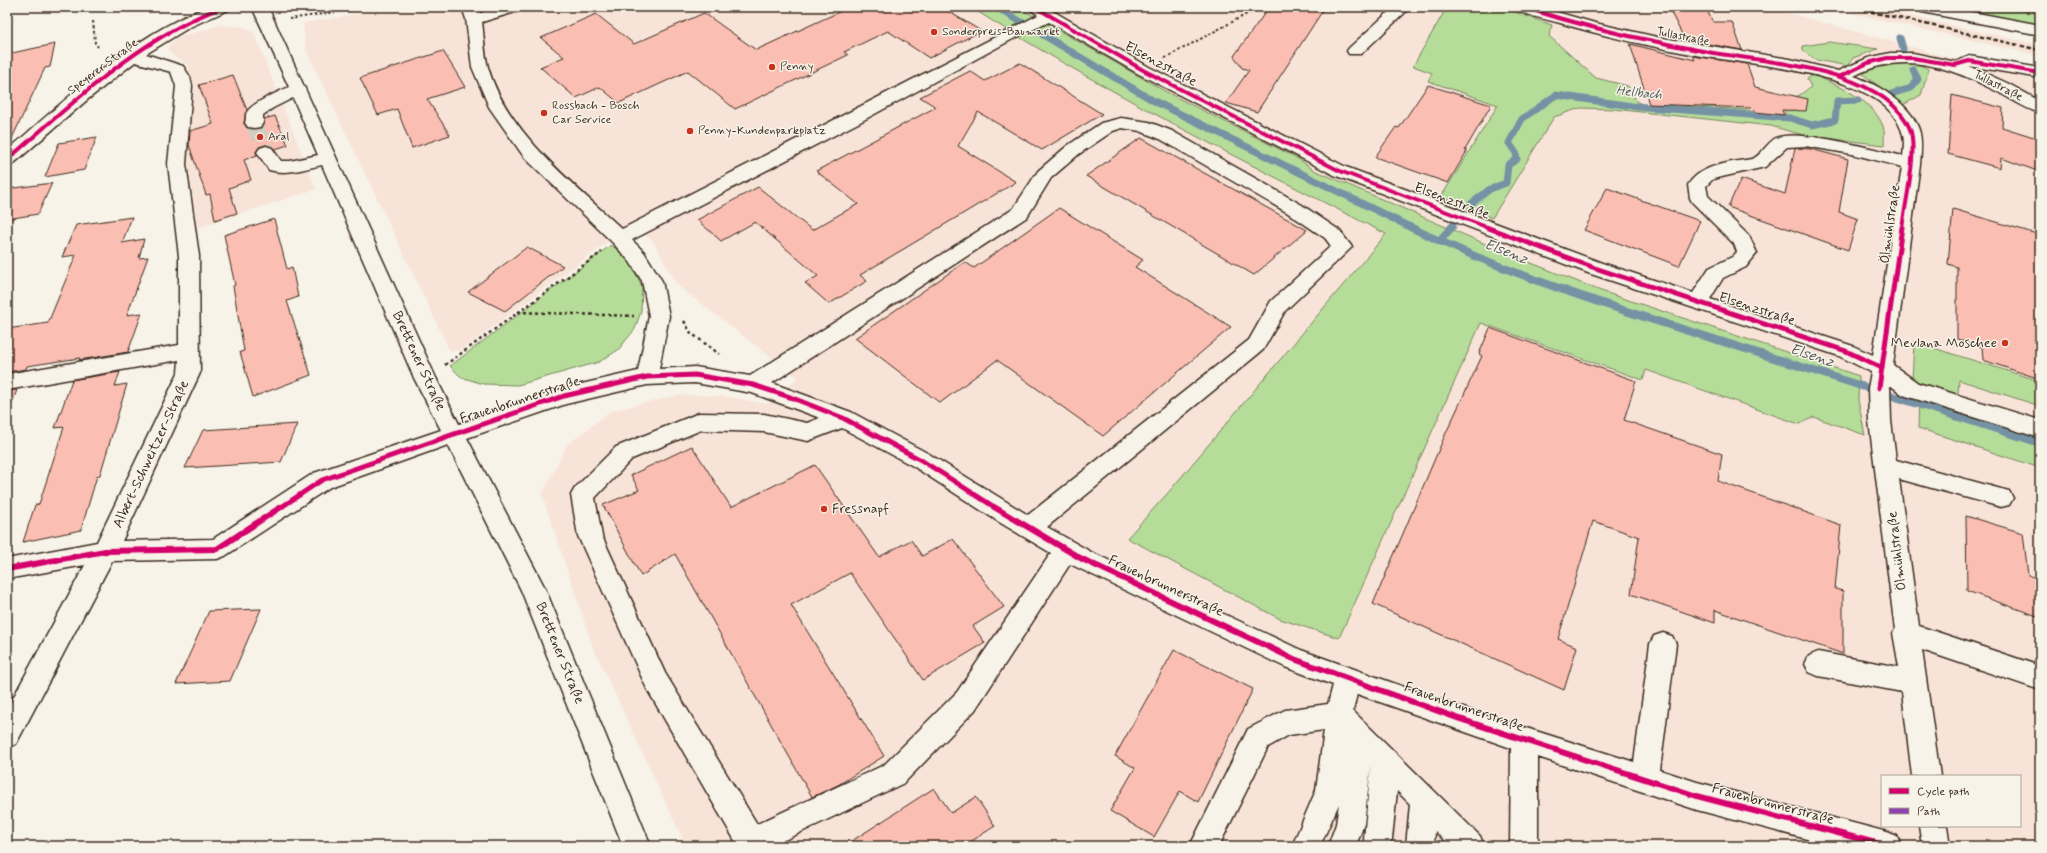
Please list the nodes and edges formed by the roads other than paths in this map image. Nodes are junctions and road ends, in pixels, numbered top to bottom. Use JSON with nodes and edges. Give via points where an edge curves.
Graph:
{"nodes":[{"id":1,"x":223,"y":7,"type":"edge"},
{"id":2,"x":260,"y":7,"type":"edge"},
{"id":3,"x":517,"y":7,"type":"edge"},
{"id":4,"x":1403,"y":7,"type":"edge"},
{"id":5,"x":1523,"y":7,"type":"edge"},
{"id":6,"x":1922,"y":7,"type":"edge"},
{"id":7,"x":1042,"y":11,"type":"edge"},
{"id":8,"x":472,"y":13,"type":"edge"},
{"id":9,"x":2040,"y":30,"type":"edge"},
{"id":10,"x":1355,"y":51,"type":"dead end"},
{"id":11,"x":132,"y":57,"type":"junction"},
{"id":12,"x":1955,"y":65,"type":"junction"},
{"id":13,"x":2040,"y":73,"type":"edge"},
{"id":14,"x":1841,"y":76,"type":"junction"},
{"id":15,"x":1863,"y":86,"type":"joint"},
{"id":16,"x":298,"y":89,"type":"junction"},
{"id":17,"x":2040,"y":108,"type":"edge"},
{"id":18,"x":254,"y":123,"type":"dead end"},
{"id":19,"x":266,"y":152,"type":"tunnel mouth"},
{"id":20,"x":328,"y":158,"type":"junction"},
{"id":21,"x":7,"y":160,"type":"edge"},
{"id":22,"x":1911,"y":164,"type":"junction"},
{"id":23,"x":620,"y":238,"type":"junction"},
{"id":24,"x":1698,"y":302,"type":"junction"},
{"id":25,"x":189,"y":350,"type":"junction"},
{"id":26,"x":647,"y":377,"type":"junction"},
{"id":27,"x":1881,"y":378,"type":"junction"},
{"id":28,"x":7,"y":382,"type":"edge"},
{"id":29,"x":753,"y":385,"type":"junction"},
{"id":30,"x":843,"y":418,"type":"junction"},
{"id":31,"x":2040,"y":429,"type":"edge"},
{"id":32,"x":454,"y":435,"type":"junction"},
{"id":33,"x":1886,"y":466,"type":"junction"},
{"id":34,"x":2001,"y":498,"type":"dead end"},
{"id":35,"x":1029,"y":528,"type":"junction"},
{"id":36,"x":1066,"y":550,"type":"junction"},
{"id":37,"x":105,"y":551,"type":"junction"},
{"id":38,"x":7,"y":569,"type":"edge"},
{"id":39,"x":1906,"y":633,"type":"junction"},
{"id":40,"x":1663,"y":644,"type":"dead end"},
{"id":41,"x":1818,"y":664,"type":"dead end"},
{"id":42,"x":2040,"y":678,"type":"edge"},
{"id":43,"x":1347,"y":679,"type":"junction"},
{"id":44,"x":1913,"y":682,"type":"junction"},
{"id":45,"x":1339,"y":715,"type":"junction"},
{"id":46,"x":7,"y":734,"type":"edge"},
{"id":47,"x":1361,"y":735,"type":"junction"},
{"id":48,"x":1525,"y":740,"type":"junction"},
{"id":49,"x":1386,"y":760,"type":"junction"},
{"id":50,"x":1926,"y":775,"type":"edge"},
{"id":51,"x":1645,"y":779,"type":"junction"},
{"id":52,"x":1424,"y":799,"type":"junction"},
{"id":53,"x":1933,"y":827,"type":"edge"},
{"id":54,"x":1448,"y":836,"type":"edge"},
{"id":55,"x":1378,"y":839,"type":"dead end"},
{"id":56,"x":637,"y":846,"type":"edge"},
{"id":57,"x":1204,"y":846,"type":"edge"},
{"id":58,"x":1306,"y":846,"type":"edge"},
{"id":59,"x":1342,"y":846,"type":"edge"},
{"id":60,"x":1420,"y":846,"type":"edge"},
{"id":61,"x":1470,"y":846,"type":"edge"},
{"id":62,"x":1524,"y":846,"type":"edge"},
{"id":63,"x":1886,"y":846,"type":"edge"},
{"id":64,"x":1936,"y":846,"type":"edge"}],
"edges":[{"from":1,"to":11,"type":"street","name":"Speyerer Straße","via":[[200,14],[165,33]]},
{"from":2,"to":16,"type":"street","name":"Brettener Straße"},
{"from":3,"to":8,"type":"street"},
{"from":4,"to":10,"type":"street"},
{"from":5,"to":14,"type":"street","name":"Tullastraße","via":[[1635,37]]},
{"from":6,"to":9,"type":"street"},
{"from":7,"to":23,"type":"street","via":[[1005,37]]},
{"from":7,"to":24,"type":"street","name":"Elsenzstraße","via":[[1143,70],[1340,171],[1595,268]]},
{"from":8,"to":23,"type":"street","via":[[480,67],[498,107],[530,153]]},
{"from":11,"to":21,"type":"street","name":"Speyerer Straße","via":[[89,88]]},
{"from":11,"to":25,"type":"street","name":"Albert-Schweitzer-Straße","via":[[177,69],[184,86],[177,164],[189,256]]},
{"from":12,"to":13,"type":"street","via":[[1970,61]]},
{"from":12,"to":14,"type":"street","name":"Tullastraße","via":[[1913,58],[1887,58],[1868,63]]},
{"from":12,"to":17,"type":"street","name":"Tullastraße","via":[[1997,84]]},
{"from":14,"to":15,"type":"street","name":"Tullastraße"},
{"from":15,"to":22,"type":"street","name":"Ölmühlstraße","via":[[1891,104],[1908,123],[1912,139]]},
{"from":16,"to":18,"type":"street","via":[[267,104],[255,113]]},
{"from":16,"to":20,"type":"street","name":"Brettener Straße"},
{"from":19,"to":20,"type":"street","via":[[275,166],[290,167]]},
{"from":20,"to":32,"type":"street","name":"Brettener Straße","via":[[425,378]]},
{"from":22,"to":24,"type":"street","via":[[1852,149],[1813,143],[1782,142],[1759,163],[1707,175],[1697,185],[1699,198],[1742,240],[1747,253],[1739,262],[1716,273]]},
{"from":22,"to":27,"type":"street","name":"Ölmühlstraße"},
{"from":23,"to":26,"type":"street","via":[[637,257],[652,281],[659,316]]},
{"from":24,"to":27,"type":"street","name":"Elsenzstraße","via":[[1846,351]]},
{"from":25,"to":28,"type":"street"},
{"from":25,"to":37,"type":"street","name":"Albert-Schweitzer-Straße","via":[[189,373]]},
{"from":26,"to":29,"type":"street","name":"Frauenbrunnerstraße","via":[[695,375]]},
{"from":26,"to":32,"type":"street","name":"Frauenbrunnerstraße","via":[[564,396]]},
{"from":27,"to":31,"type":"street","name":"Elsenzstraße"},
{"from":27,"to":33,"type":"street","name":"Ölmühlstraße","via":[[1880,421]]},
{"from":29,"to":30,"type":"street","name":"Frauenbrunnerstraße"},
{"from":29,"to":35,"type":"street","via":[[1020,213],[1044,175],[1073,150],[1107,127],[1121,123],[1143,126],[1166,136],[1295,209],[1332,234],[1342,247],[1278,306],[1256,345]]},
{"from":30,"to":35,"type":"street","name":"Frauenbrunnerstraße","via":[[921,460]]},
{"from":30,"to":36,"type":"street","via":[[808,432],[764,423],[700,421],[624,453],[583,495],[590,536],[656,681],[752,841],[894,774],[966,701]]},
{"from":32,"to":37,"type":"street","name":"Albert-Schweitzer-Straße","via":[[322,480],[217,549]]},
{"from":32,"to":56,"type":"street","name":"Brettener Straße","via":[[534,588]]},
{"from":33,"to":34,"type":"street"},
{"from":33,"to":39,"type":"street","name":"Ölmühlstraße"},
{"from":35,"to":36,"type":"street","name":"Frauenbrunnerstraße"},
{"from":36,"to":43,"type":"street","name":"Frauenbrunnerstraße","via":[[1294,659]]},
{"from":37,"to":38,"type":"street"},
{"from":37,"to":46,"type":"street","name":"Albert-Schweitzer-Straße"},
{"from":39,"to":42,"type":"street"},
{"from":39,"to":44,"type":"street","name":"Ölmühlstraße"},
{"from":40,"to":51,"type":"street"},
{"from":41,"to":44,"type":"street"},
{"from":43,"to":45,"type":"street"},
{"from":43,"to":48,"type":"street","name":"Frauenbrunnerstraße","via":[[1460,720]]},
{"from":44,"to":50,"type":"street","name":"Ölmühlstraße"},
{"from":45,"to":47,"type":"street"},
{"from":45,"to":57,"type":"street","via":[[1285,723],[1258,738]]},
{"from":45,"to":58,"type":"street","via":[[1330,790]]},
{"from":47,"to":49,"type":"street"},
{"from":47,"to":59,"type":"street","via":[[1350,824]]},
{"from":48,"to":51,"type":"street","name":"Frauenbrunnerstraße"},
{"from":48,"to":62,"type":"street"},
{"from":49,"to":52,"type":"street"},
{"from":49,"to":55,"type":"street"},
{"from":51,"to":63,"type":"street","name":"Frauenbrunnerstraße","via":[[1697,796]]},
{"from":52,"to":54,"type":"street"},
{"from":52,"to":60,"type":"street"},
{"from":53,"to":64,"type":"street"},
{"from":54,"to":61,"type":"street"}]}
